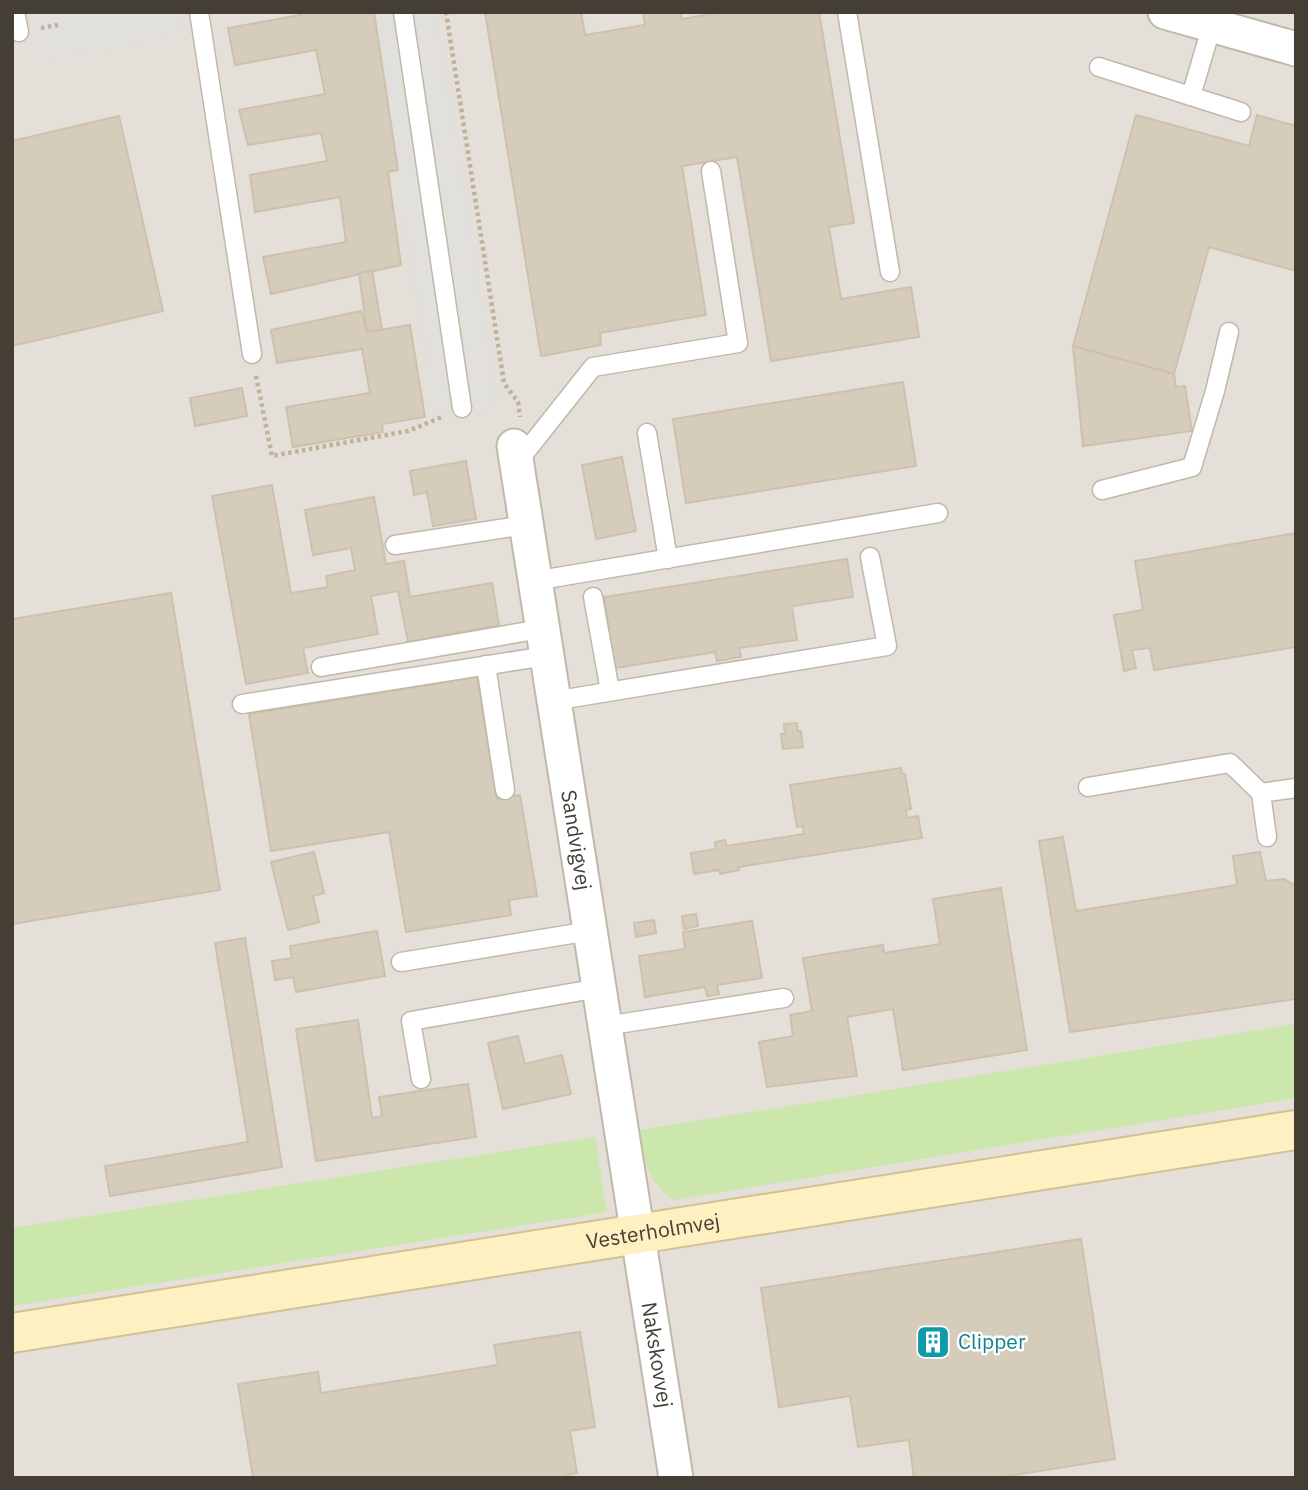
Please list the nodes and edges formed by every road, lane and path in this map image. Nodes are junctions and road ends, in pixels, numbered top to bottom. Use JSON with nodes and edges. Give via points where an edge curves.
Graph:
{"nodes":[{"id":1,"x":15,"y":12,"type":"edge"},
{"id":2,"x":198,"y":12,"type":"edge"},
{"id":3,"x":403,"y":12,"type":"edge"},
{"id":4,"x":446,"y":12,"type":"edge"},
{"id":5,"x":847,"y":12,"type":"edge"},
{"id":6,"x":1165,"y":12,"type":"edge"},
{"id":7,"x":1219,"y":22,"type":"edge"},
{"id":8,"x":19,"y":32,"type":"dead end"},
{"id":9,"x":1296,"y":49,"type":"edge"},
{"id":10,"x":1099,"y":67,"type":"dead end"},
{"id":11,"x":1191,"y":96,"type":"junction"},
{"id":12,"x":1241,"y":112,"type":"dead end"},
{"id":13,"x":711,"y":171,"type":"dead end"},
{"id":14,"x":890,"y":272,"type":"dead end"},
{"id":15,"x":1229,"y":332,"type":"dead end"},
{"id":16,"x":252,"y":355,"type":"joint"},
{"id":17,"x":462,"y":408,"type":"joint"},
{"id":18,"x":647,"y":433,"type":"dead end"},
{"id":19,"x":515,"y":455,"type":"junction"},
{"id":20,"x":1102,"y":490,"type":"dead end"},
{"id":21,"x":938,"y":513,"type":"dead end"},
{"id":22,"x":525,"y":526,"type":"junction"},
{"id":23,"x":395,"y":545,"type":"dead end"},
{"id":24,"x":870,"y":557,"type":"dead end"},
{"id":25,"x":668,"y":559,"type":"junction"},
{"id":26,"x":534,"y":581,"type":"junction"},
{"id":27,"x":593,"y":597,"type":"dead end"},
{"id":28,"x":544,"y":643,"type":"junction"},
{"id":29,"x":486,"y":666,"type":"junction"},
{"id":30,"x":321,"y":667,"type":"dead end"},
{"id":31,"x":610,"y":691,"type":"junction"},
{"id":32,"x":553,"y":701,"type":"junction"},
{"id":33,"x":242,"y":704,"type":"dead end"},
{"id":34,"x":1088,"y":787,"type":"dead end"},
{"id":35,"x":1296,"y":788,"type":"edge"},
{"id":36,"x":505,"y":790,"type":"dead end"},
{"id":37,"x":1261,"y":793,"type":"junction"},
{"id":38,"x":1267,"y":837,"type":"dead end"},
{"id":39,"x":590,"y":931,"type":"junction"},
{"id":40,"x":401,"y":962,"type":"dead end"},
{"id":41,"x":599,"y":988,"type":"junction"},
{"id":42,"x":784,"y":998,"type":"dead end"},
{"id":43,"x":605,"y":1026,"type":"junction"},
{"id":44,"x":421,"y":1079,"type":"dead end"},
{"id":45,"x":1296,"y":1130,"type":"edge"},
{"id":46,"x":638,"y":1234,"type":"junction"},
{"id":47,"x":12,"y":1333,"type":"edge"},
{"id":48,"x":676,"y":1478,"type":"edge"}],
"edges":[{"from":1,"to":8,"type":"lane"},
{"from":2,"to":16,"type":"lane"},
{"from":3,"to":17,"type":"lane"},
{"from":4,"to":19,"type":"path","via":[[503,383],[517,402],[523,434]]},
{"from":5,"to":14,"type":"lane"},
{"from":6,"to":7,"type":"street"},
{"from":7,"to":9,"type":"street"},
{"from":7,"to":11,"type":"lane"},
{"from":10,"to":11,"type":"lane"},
{"from":11,"to":12,"type":"lane"},
{"from":13,"to":19,"type":"lane","via":[[738,343],[593,367]]},
{"from":15,"to":20,"type":"lane","via":[[1192,467]]},
{"from":16,"to":17,"type":"path","via":[[272,456],[408,431]]},
{"from":18,"to":25,"type":"lane"},
{"from":19,"to":22,"type":"street","name":"Sandvigvej"},
{"from":21,"to":25,"type":"lane"},
{"from":22,"to":23,"type":"lane"},
{"from":22,"to":26,"type":"street","name":"Sandvigvej"},
{"from":24,"to":31,"type":"lane","via":[[887,646]]},
{"from":25,"to":26,"type":"lane"},
{"from":26,"to":28,"type":"street","name":"Sandvigvej"},
{"from":27,"to":31,"type":"lane"},
{"from":28,"to":29,"type":"lane"},
{"from":28,"to":30,"type":"lane"},
{"from":28,"to":32,"type":"street","name":"Sandvigvej"},
{"from":29,"to":33,"type":"lane"},
{"from":29,"to":36,"type":"lane"},
{"from":31,"to":32,"type":"lane"},
{"from":32,"to":39,"type":"street","name":"Sandvigvej"},
{"from":34,"to":37,"type":"lane","via":[[1230,764]]},
{"from":35,"to":37,"type":"lane"},
{"from":37,"to":38,"type":"lane"},
{"from":39,"to":40,"type":"lane"},
{"from":39,"to":41,"type":"street","name":"Sandvigvej"},
{"from":41,"to":43,"type":"street","name":"Sandvigvej"},
{"from":41,"to":44,"type":"lane","via":[[411,1021]]},
{"from":42,"to":43,"type":"lane"},
{"from":43,"to":46,"type":"street","name":"Sandvigvej"},
{"from":45,"to":46,"type":"street","name":"Vesterholmvej"},
{"from":46,"to":47,"type":"street","name":"Vesterholmvej"},
{"from":46,"to":48,"type":"street","name":"Nakskovvej"}]}
